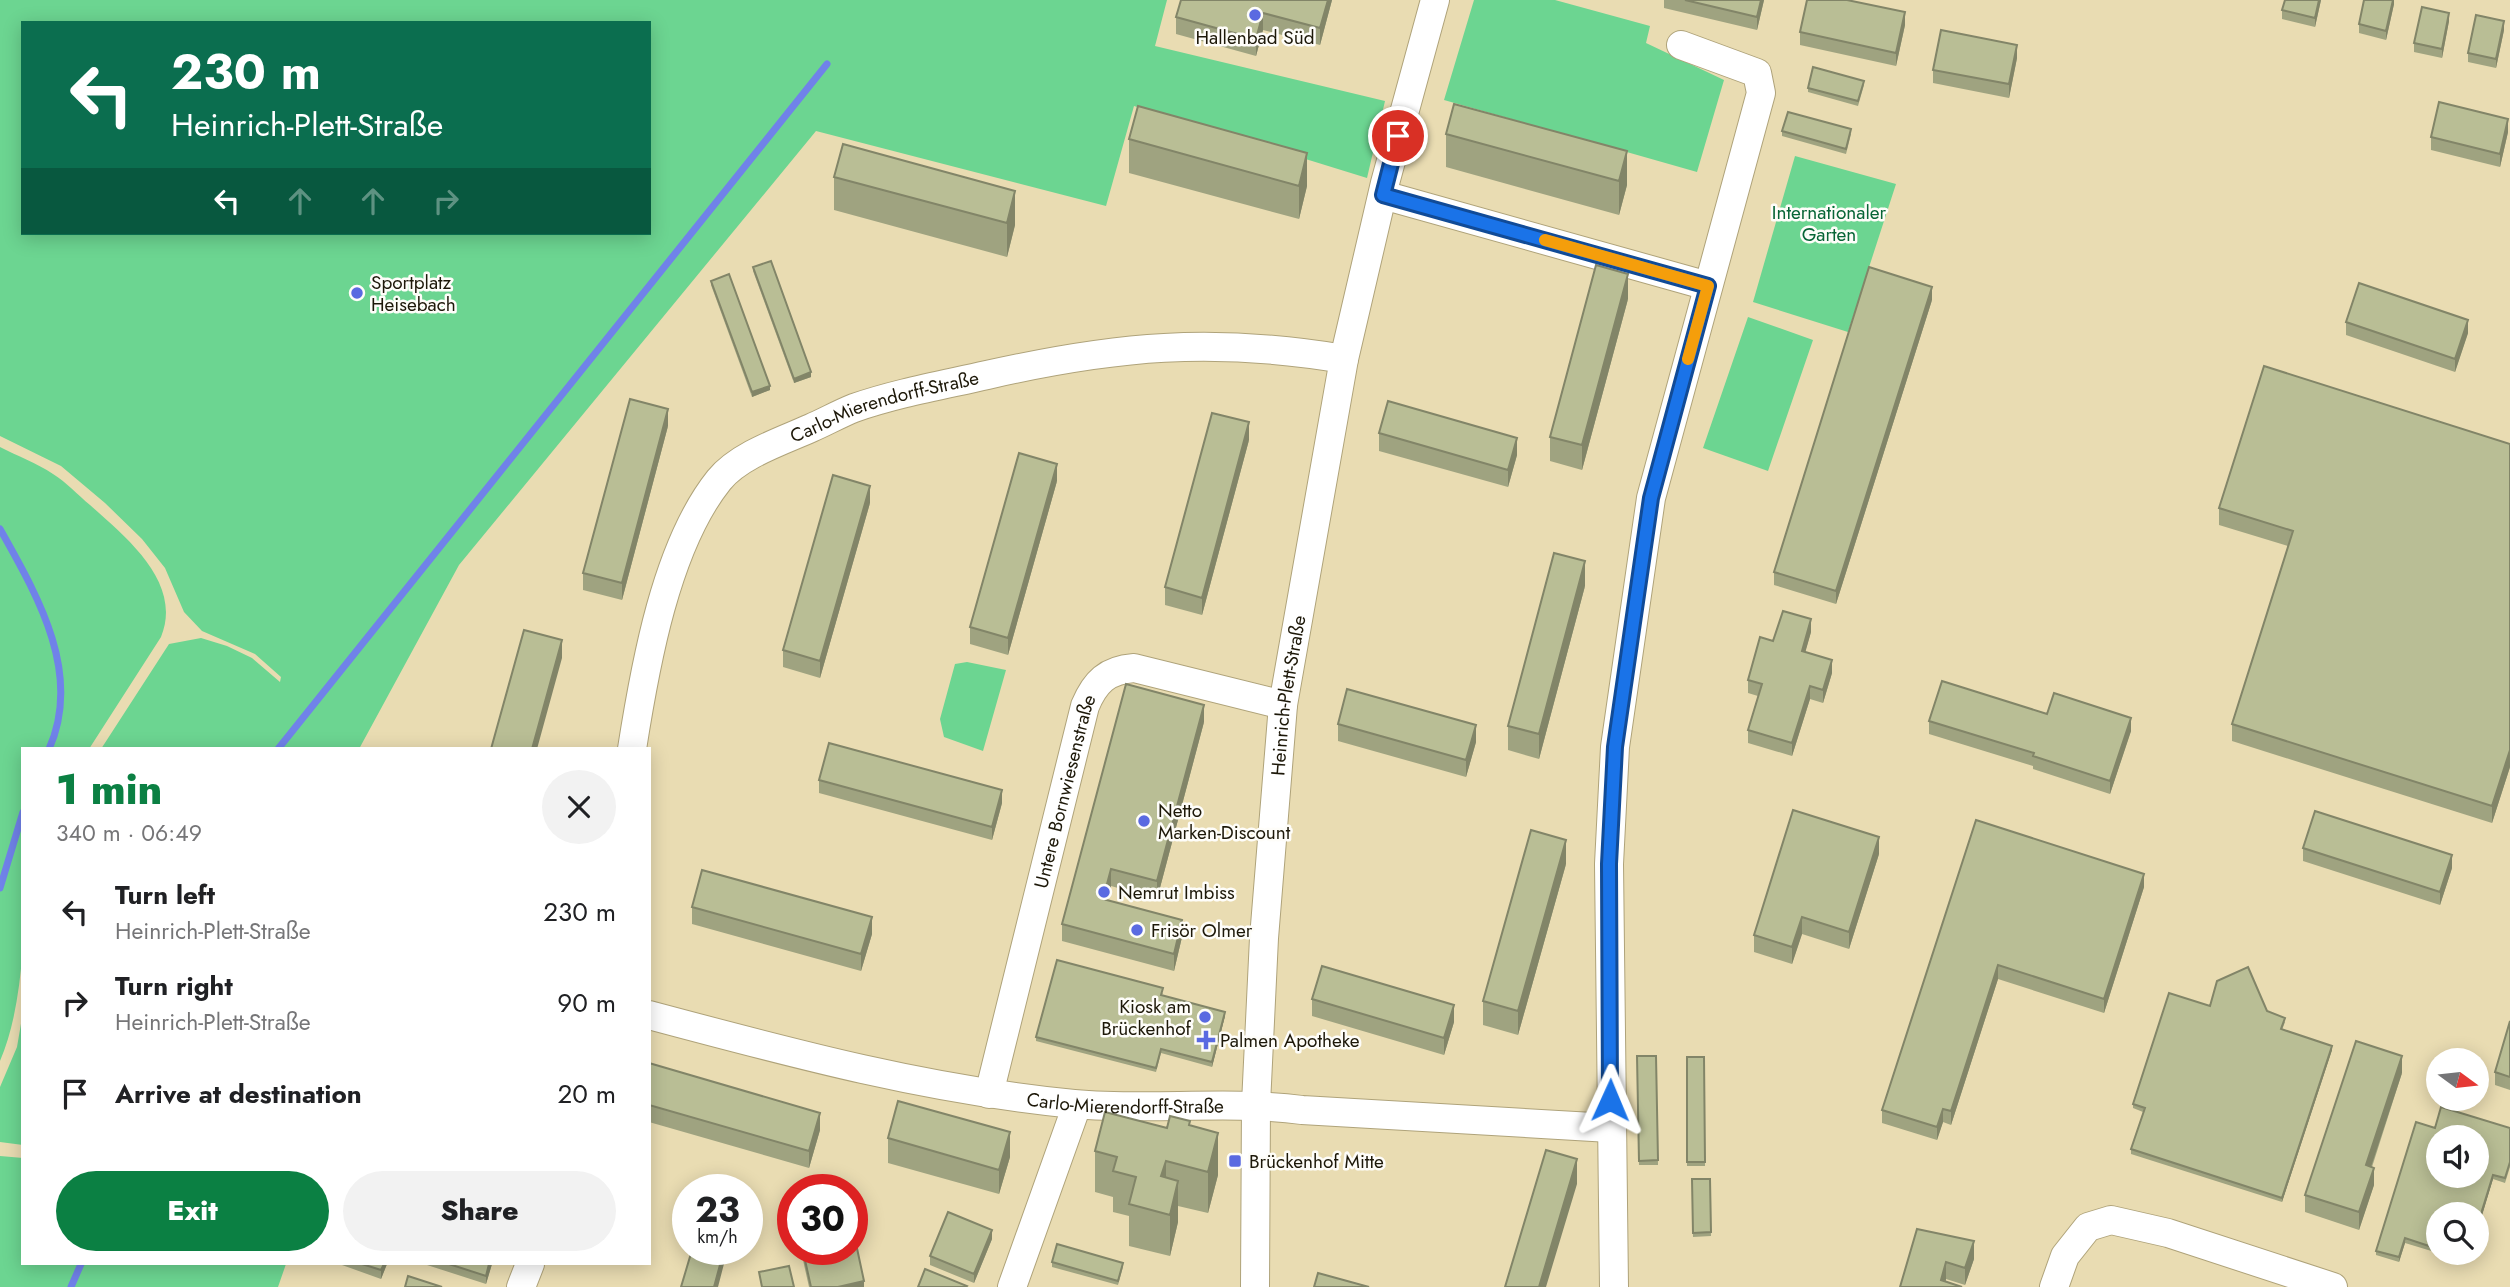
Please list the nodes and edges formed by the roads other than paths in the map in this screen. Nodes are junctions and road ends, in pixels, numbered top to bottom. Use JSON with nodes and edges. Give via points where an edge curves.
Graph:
{"nodes":[{"id":1,"x":1435,"y":0,"type":"edge"},
{"id":2,"x":1681,"y":44,"type":"dead end"},
{"id":3,"x":1383,"y":195,"type":"junction"},
{"id":4,"x":1708,"y":286,"type":"junction"},
{"id":5,"x":1344,"y":359,"type":"junction"},
{"id":6,"x":1283,"y":705,"type":"junction"},
{"id":7,"x":632,"y":747,"type":"edge"},
{"id":8,"x":651,"y":1016,"type":"edge"},
{"id":9,"x":989,"y":1094,"type":"junction"},
{"id":10,"x":1256,"y":1104,"type":"junction"},
{"id":11,"x":1077,"y":1105,"type":"junction"},
{"id":12,"x":1610,"y":1128,"type":"junction"},
{"id":13,"x":530,"y":1265,"type":"edge"},
{"id":14,"x":521,"y":1287,"type":"edge"},
{"id":15,"x":1012,"y":1287,"type":"edge"},
{"id":16,"x":1255,"y":1287,"type":"edge"},
{"id":17,"x":1614,"y":1287,"type":"edge"},
{"id":18,"x":2054,"y":1287,"type":"edge"},
{"id":19,"x":2333,"y":1287,"type":"edge"}],
"edges":[{"from":1,"to":3,"type":"street","name":"Heinrich-Plett-Straße"},
{"from":2,"to":4,"type":"street","via":[[1757,73],[1761,93]]},
{"from":3,"to":4,"type":"street"},
{"from":3,"to":5,"type":"street","name":"Heinrich-Plett-Straße"},
{"from":4,"to":12,"type":"street","via":[[1651,498],[1615,747],[1609,864]]},
{"from":5,"to":6,"type":"street","name":"Heinrich-Plett-Straße"},
{"from":5,"to":7,"type":"street","name":"Carlo-Mierendorff-Straße","via":[[1213,345],[1076,355],[922,388],[853,408],[754,454],[722,477],[688,530],[642,690]]},
{"from":6,"to":9,"type":"street","name":"Untere Bornwiesenstraße","via":[[1134,668],[1116,669],[1094,687],[1085,706]]},
{"from":6,"to":10,"type":"street","name":"Heinrich-Plett-Straße"},
{"from":8,"to":9,"type":"street","name":"Carlo-Mierendorff-Straße","via":[[883,1076]]},
{"from":9,"to":11,"type":"street","name":"Carlo-Mierendorff-Straße"},
{"from":10,"to":11,"type":"street","name":"Carlo-Mierendorff-Straße"},
{"from":10,"to":12,"type":"street","name":"Carlo-Mierendorff-Straße"},
{"from":10,"to":16,"type":"street","name":"Heinrich-Plett-Straße"},
{"from":11,"to":15,"type":"street"},
{"from":12,"to":17,"type":"street"},
{"from":13,"to":14,"type":"street"},
{"from":18,"to":19,"type":"street","via":[[2065,1256],[2088,1227],[2111,1220],[2161,1231]]}]}
